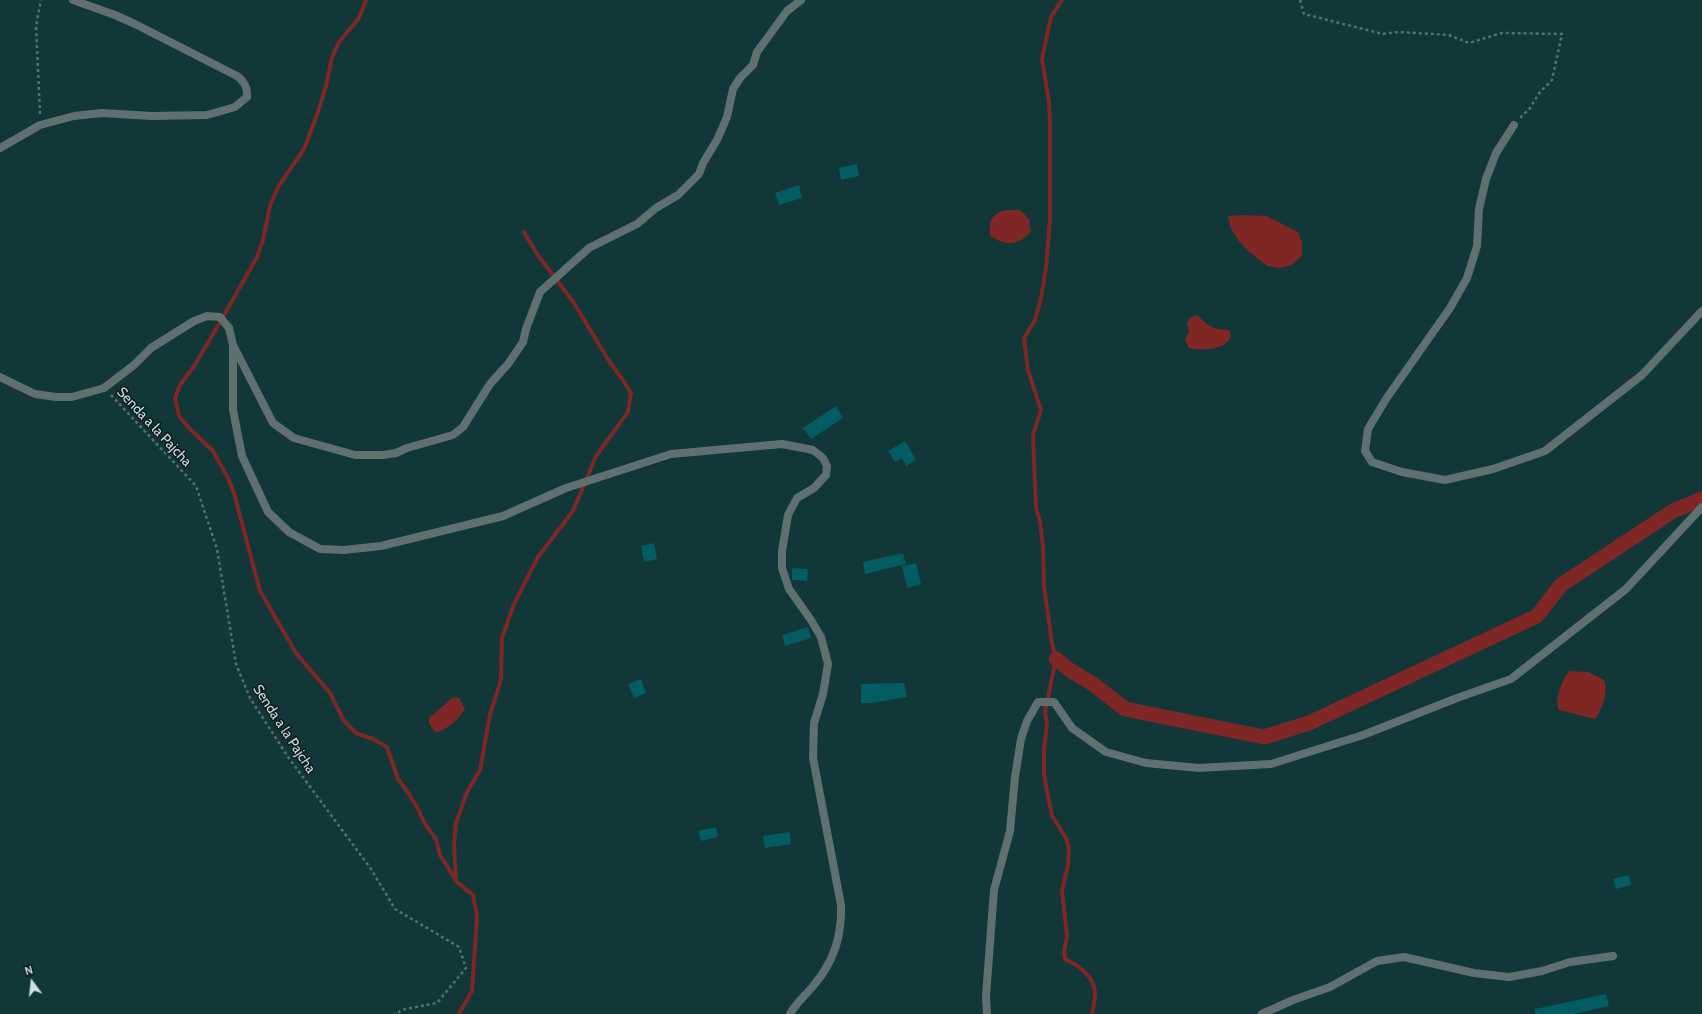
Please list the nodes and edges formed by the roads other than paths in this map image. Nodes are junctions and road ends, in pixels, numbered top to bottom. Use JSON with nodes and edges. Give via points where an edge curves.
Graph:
{"nodes":[{"id":1,"x":73,"y":0,"type":"edge"},
{"id":2,"x":801,"y":0,"type":"edge"},
{"id":3,"x":1514,"y":125,"type":"road end"},
{"id":4,"x":0,"y":148,"type":"edge"},
{"id":5,"x":1702,"y":311,"type":"edge"},
{"id":6,"x":233,"y":345,"type":"junction"},
{"id":7,"x":0,"y":377,"type":"edge"},
{"id":8,"x":1702,"y":507,"type":"edge"},
{"id":9,"x":1613,"y":956,"type":"dead end"},
{"id":10,"x":790,"y":1014,"type":"edge"},
{"id":11,"x":987,"y":1014,"type":"edge"},
{"id":12,"x":1262,"y":1014,"type":"edge"}],
"edges":[{"from":1,"to":4,"type":"street","via":[[135,24],[237,76],[247,90],[247,97],[235,108],[207,115],[152,116],[102,113],[74,116],[40,125]]},
{"from":2,"to":6,"type":"street","via":[[788,11],[757,52],[753,65],[733,89],[728,117],[699,174],[678,195],[656,208],[637,224],[589,248],[540,292],[523,342],[490,384],[463,427],[453,435],[383,455],[355,455],[294,438],[273,423]]},
{"from":3,"to":5,"type":"street","via":[[1496,152],[1486,179],[1479,209],[1476,246],[1467,278],[1450,308],[1368,429],[1365,452],[1372,462],[1402,472],[1445,480],[1493,469],[1545,451],[1642,375]]},
{"from":6,"to":7,"type":"street","via":[[229,328],[220,318],[207,316],[194,321],[151,348],[104,388],[56,397],[35,394]]},
{"from":6,"to":10,"type":"street","via":[[233,410],[242,456],[268,512],[289,532],[320,549],[344,550],[381,546],[503,516],[566,488],[671,454],[782,444],[813,450],[823,458],[827,466],[826,475],[814,488],[797,498],[788,515],[782,568],[789,589],[821,637],[828,664],[823,694],[814,723],[813,758],[842,905],[842,924],[838,943],[828,965]]},
{"from":8,"to":11,"type":"street","via":[[1626,589],[1511,679],[1363,735],[1271,764],[1200,768],[1146,763],[1106,752],[1072,728],[1054,702],[1038,702],[1027,721],[1021,739],[1010,831],[994,890],[986,996]]},
{"from":9,"to":12,"type":"street","via":[[1570,962],[1542,971],[1509,977],[1474,973],[1404,957],[1377,961],[1330,987]]}]}
